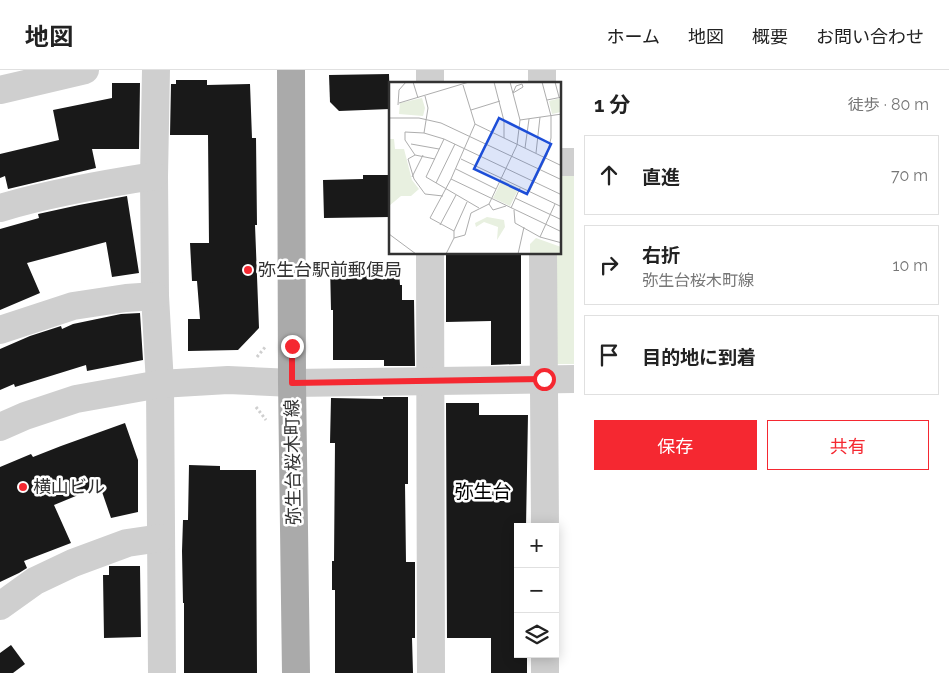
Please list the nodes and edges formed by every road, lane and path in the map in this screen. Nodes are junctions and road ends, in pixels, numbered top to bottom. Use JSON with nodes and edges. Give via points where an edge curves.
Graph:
{"nodes":[{"id":1,"x":85,"y":70,"type":"edge"},
{"id":2,"x":156,"y":70,"type":"edge"},
{"id":3,"x":290,"y":70,"type":"edge"},
{"id":4,"x":0,"y":90,"type":"edge"},
{"id":5,"x":154,"y":176,"type":"junction"},
{"id":6,"x":0,"y":208,"type":"edge"},
{"id":7,"x":430,"y":255,"type":"edge"},
{"id":8,"x":544,"y":255,"type":"edge"},
{"id":9,"x":155,"y":296,"type":"junction"},
{"id":10,"x":0,"y":330,"type":"edge"},
{"id":11,"x":544,"y":379,"type":"junction"},
{"id":12,"x":574,"y":379,"type":"edge"},
{"id":13,"x":430,"y":381,"type":"junction"},
{"id":14,"x":292,"y":383,"type":"junction"},
{"id":15,"x":160,"y":384,"type":"junction"},
{"id":16,"x":0,"y":427,"type":"edge"},
{"id":17,"x":545,"y":523,"type":"edge"},
{"id":18,"x":161,"y":538,"type":"junction"},
{"id":19,"x":0,"y":606,"type":"edge"},
{"id":20,"x":545,"y":658,"type":"edge"},
{"id":21,"x":162,"y":673,"type":"edge"},
{"id":22,"x":296,"y":673,"type":"edge"},
{"id":23,"x":431,"y":673,"type":"edge"},
{"id":24,"x":545,"y":673,"type":"edge"}],
"edges":[{"from":1,"to":4,"type":"street"},
{"from":2,"to":5,"type":"street"},
{"from":3,"to":14,"type":"main road","name":"弥生台桜木町線"},
{"from":5,"to":6,"type":"street","via":[[96,185]]},
{"from":5,"to":9,"type":"street"},
{"from":7,"to":13,"type":"street"},
{"from":8,"to":11,"type":"street"},
{"from":9,"to":10,"type":"street","via":[[73,306]]},
{"from":9,"to":15,"type":"street"},
{"from":11,"to":12,"type":"street"},
{"from":11,"to":13,"type":"street"},
{"from":11,"to":17,"type":"street"},
{"from":13,"to":14,"type":"street"},
{"from":13,"to":23,"type":"street"},
{"from":14,"to":15,"type":"street","via":[[228,380]]},
{"from":14,"to":22,"type":"main road","name":"弥生台桜木町線"},
{"from":15,"to":16,"type":"street","via":[[76,399]]},
{"from":15,"to":18,"type":"street"},
{"from":18,"to":19,"type":"street","via":[[127,543],[73,563],[35,581]]},
{"from":18,"to":21,"type":"street"},
{"from":20,"to":24,"type":"street"}]}
